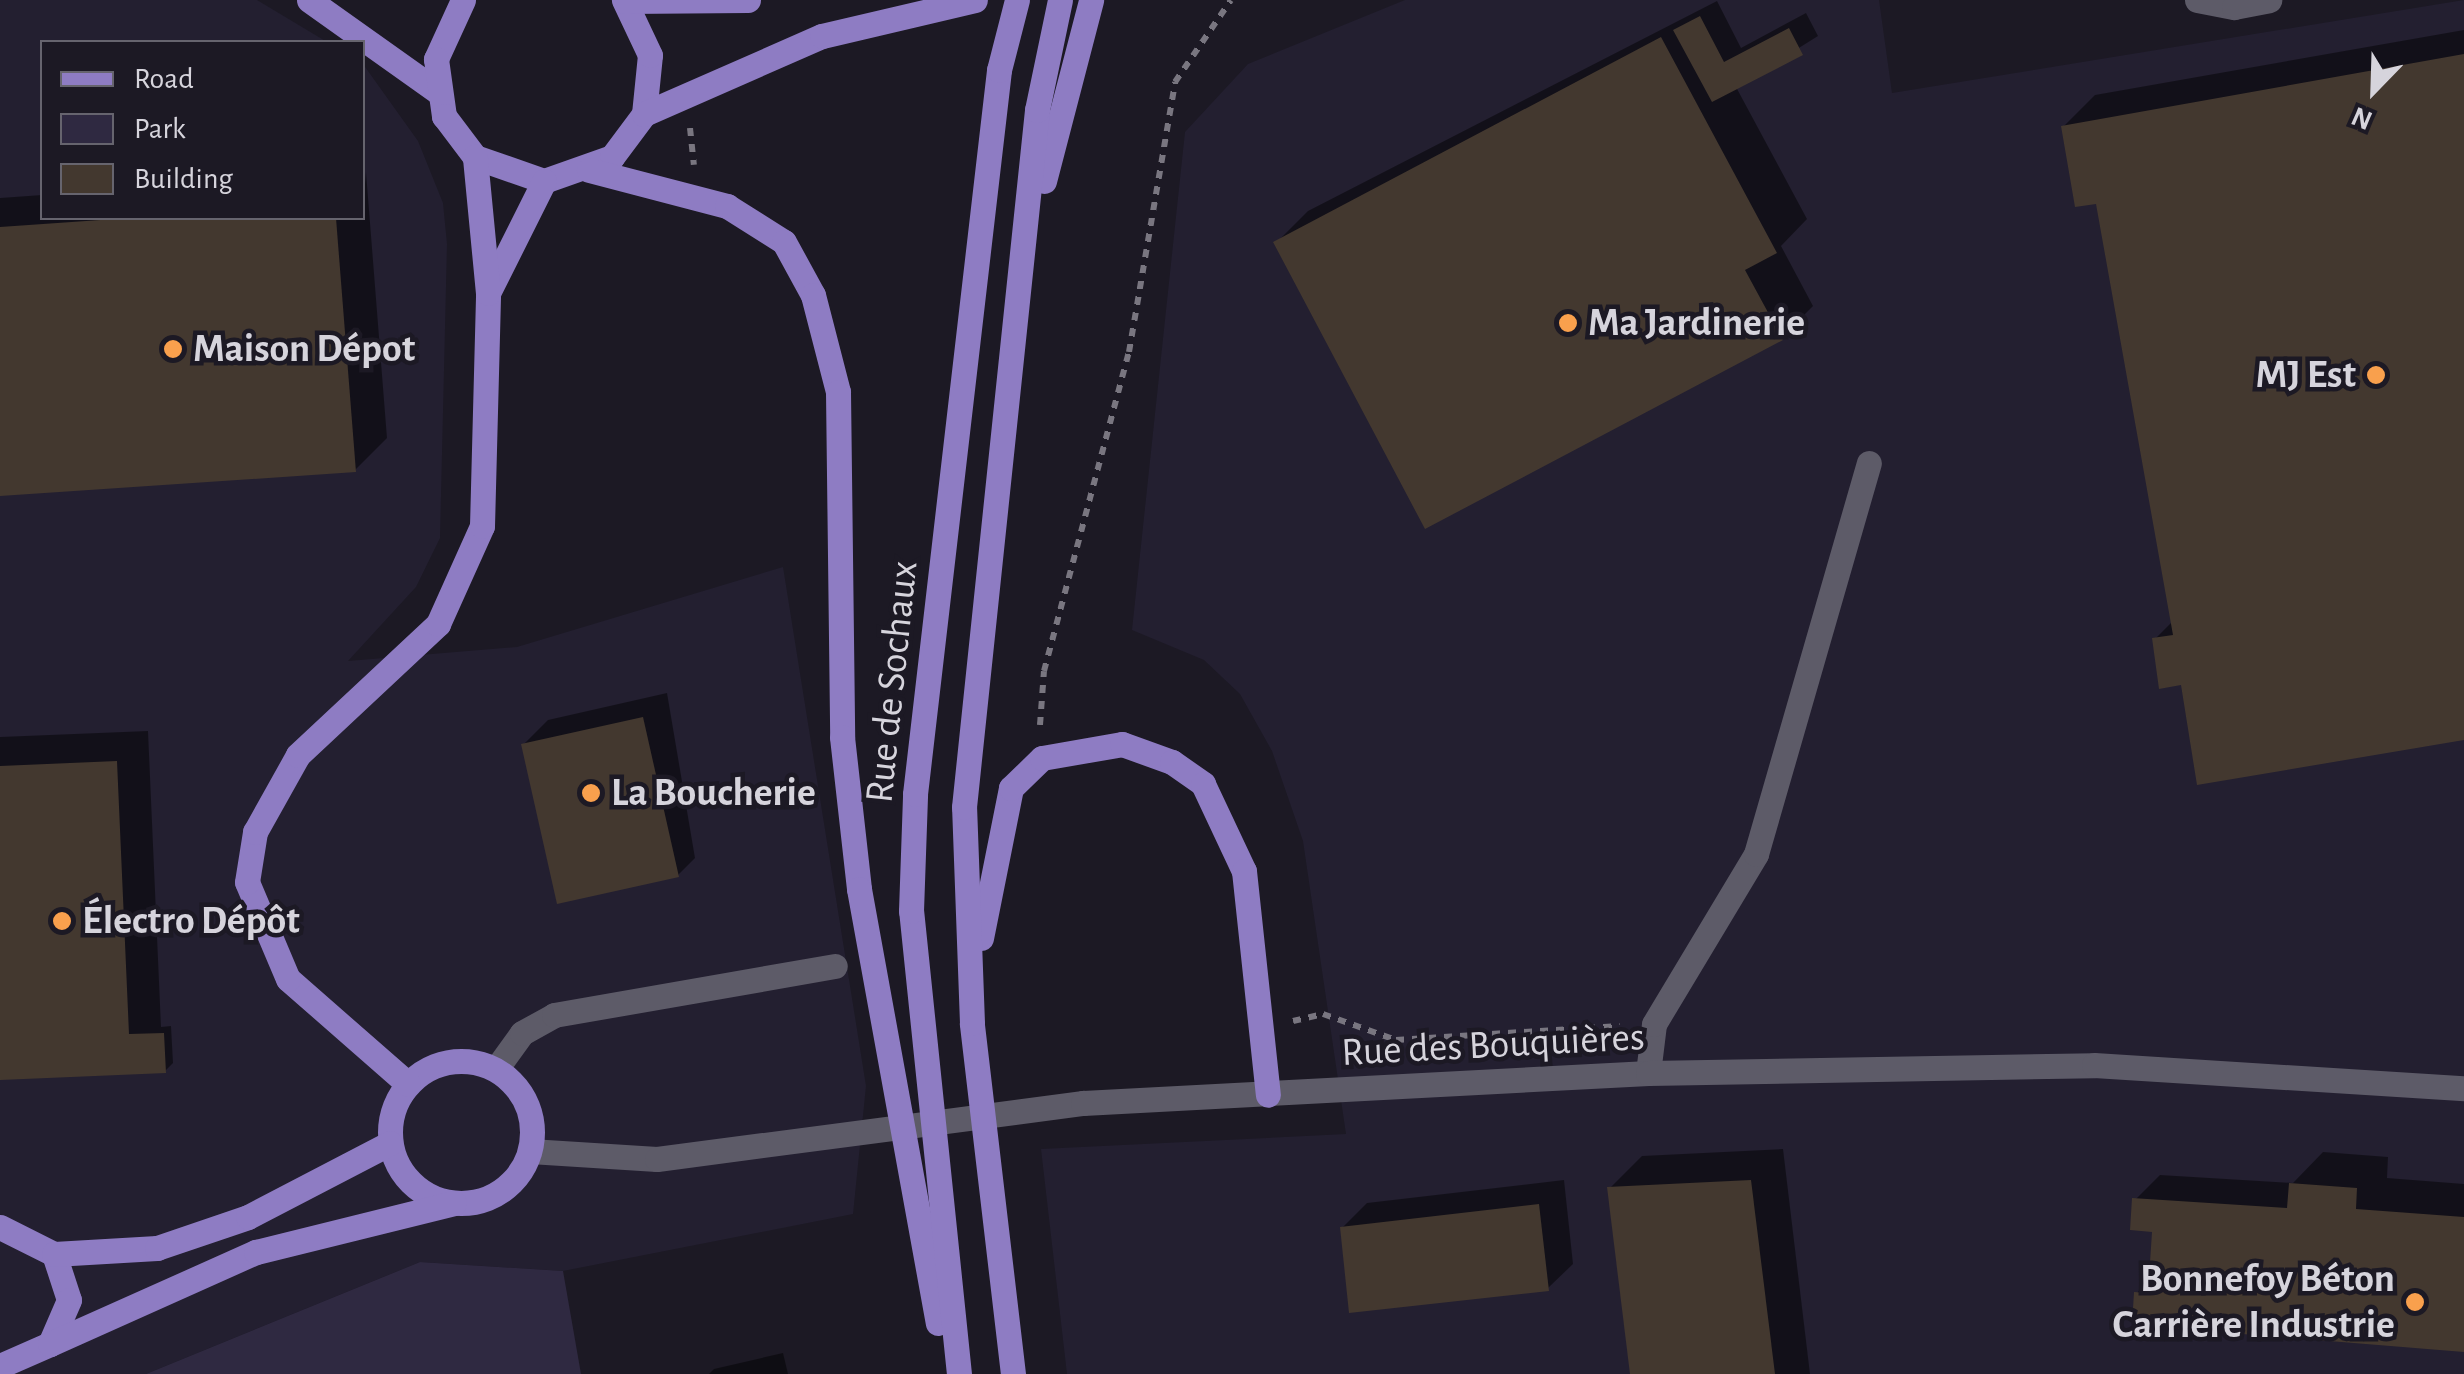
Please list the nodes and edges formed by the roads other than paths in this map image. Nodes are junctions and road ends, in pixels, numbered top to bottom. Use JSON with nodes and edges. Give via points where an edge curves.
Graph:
{"nodes":[{"id":1,"x":309,"y":0,"type":"edge"},
{"id":2,"x":462,"y":0,"type":"edge"},
{"id":3,"x":748,"y":0,"type":"edge"},
{"id":4,"x":975,"y":0,"type":"edge"},
{"id":5,"x":1017,"y":0,"type":"edge"},
{"id":6,"x":1060,"y":0,"type":"edge"},
{"id":7,"x":1091,"y":0,"type":"edge"},
{"id":8,"x":2197,"y":0,"type":"edge"},
{"id":9,"x":2269,"y":0,"type":"edge"},
{"id":10,"x":624,"y":1,"type":"edge"},
{"id":11,"x":437,"y":91,"type":"junction"},
{"id":12,"x":644,"y":114,"type":"junction"},
{"id":13,"x":476,"y":157,"type":"junction"},
{"id":14,"x":589,"y":170,"type":"junction"},
{"id":15,"x":544,"y":181,"type":"junction"},
{"id":16,"x":488,"y":293,"type":"junction"},
{"id":17,"x":1016,"y":303,"type":"junction"},
{"id":18,"x":1869,"y":463,"type":"dead end"},
{"id":19,"x":835,"y":966,"type":"dead end"},
{"id":20,"x":972,"y":1023,"type":"junction"},
{"id":21,"x":496,"y":1069,"type":"junction"},
{"id":22,"x":1648,"y":1073,"type":"junction"},
{"id":23,"x":408,"y":1084,"type":"junction"},
{"id":24,"x":2464,"y":1088,"type":"edge"},
{"id":25,"x":1268,"y":1095,"type":"junction"},
{"id":26,"x":390,"y":1142,"type":"junction"},
{"id":27,"x":530,"y":1151,"type":"junction"},
{"id":28,"x":458,"y":1203,"type":"junction"},
{"id":29,"x":0,"y":1227,"type":"edge"},
{"id":30,"x":54,"y":1254,"type":"junction"},
{"id":31,"x":50,"y":1344,"type":"junction"},
{"id":32,"x":0,"y":1366,"type":"edge"},
{"id":33,"x":948,"y":1374,"type":"edge"},
{"id":34,"x":959,"y":1374,"type":"edge"},
{"id":35,"x":1013,"y":1374,"type":"edge"}],
"edges":[{"from":1,"to":11,"type":"main road"},
{"from":2,"to":11,"type":"main road","via":[[444,28]]},
{"from":3,"to":10,"type":"main road"},
{"from":4,"to":12,"type":"main road","via":[[822,36]]},
{"from":5,"to":34,"type":"main road","name":"Rue de Sochaux","via":[[999,70],[915,794],[911,912]]},
{"from":6,"to":17,"type":"main road","name":"Rue de Sochaux"},
{"from":7,"to":17,"type":"main road"},
{"from":8,"to":9,"type":"street"},
{"from":10,"to":12,"type":"main road","via":[[650,55]]},
{"from":11,"to":13,"type":"main road"},
{"from":12,"to":14,"type":"main road"},
{"from":13,"to":15,"type":"main road"},
{"from":13,"to":16,"type":"main road"},
{"from":14,"to":15,"type":"main road"},
{"from":14,"to":33,"type":"main road","via":[[727,206],[784,242],[813,295],[838,392],[842,737],[859,889]]},
{"from":15,"to":16,"type":"main road"},
{"from":16,"to":23,"type":"main road","via":[[482,526],[438,624],[298,755],[255,832],[247,882],[288,979]]},
{"from":17,"to":20,"type":"main road","name":"Rue de Sochaux","via":[[964,807]]},
{"from":18,"to":22,"type":"street","via":[[1756,854],[1654,1024]]},
{"from":19,"to":21,"type":"street","via":[[554,1014],[522,1033]]},
{"from":20,"to":25,"type":"main road","via":[[990,862],[1011,788],[1042,758],[1122,744],[1203,784],[1244,870]]},
{"from":20,"to":35,"type":"main road","name":"Rue de Sochaux"},
{"from":21,"to":23,"type":"main road","via":[[449,1062]]},
{"from":21,"to":27,"type":"main road","via":[[527,1104]]},
{"from":22,"to":24,"type":"street","name":"Rue des Bouquières","via":[[2094,1065]]},
{"from":22,"to":25,"type":"street","name":"Rue des Bouquières"},
{"from":23,"to":26,"type":"main road"},
{"from":25,"to":27,"type":"street","name":"Rue des Bouquières","via":[[1083,1102],[657,1160]]},
{"from":26,"to":28,"type":"main road","via":[[413,1184]]},
{"from":26,"to":30,"type":"main road","via":[[248,1218],[158,1248]]},
{"from":27,"to":28,"type":"main road","via":[[503,1190]]},
{"from":28,"to":31,"type":"main road","via":[[256,1252]]},
{"from":29,"to":30,"type":"main road"},
{"from":30,"to":31,"type":"main road","via":[[69,1300]]},
{"from":31,"to":32,"type":"main road"}]}
